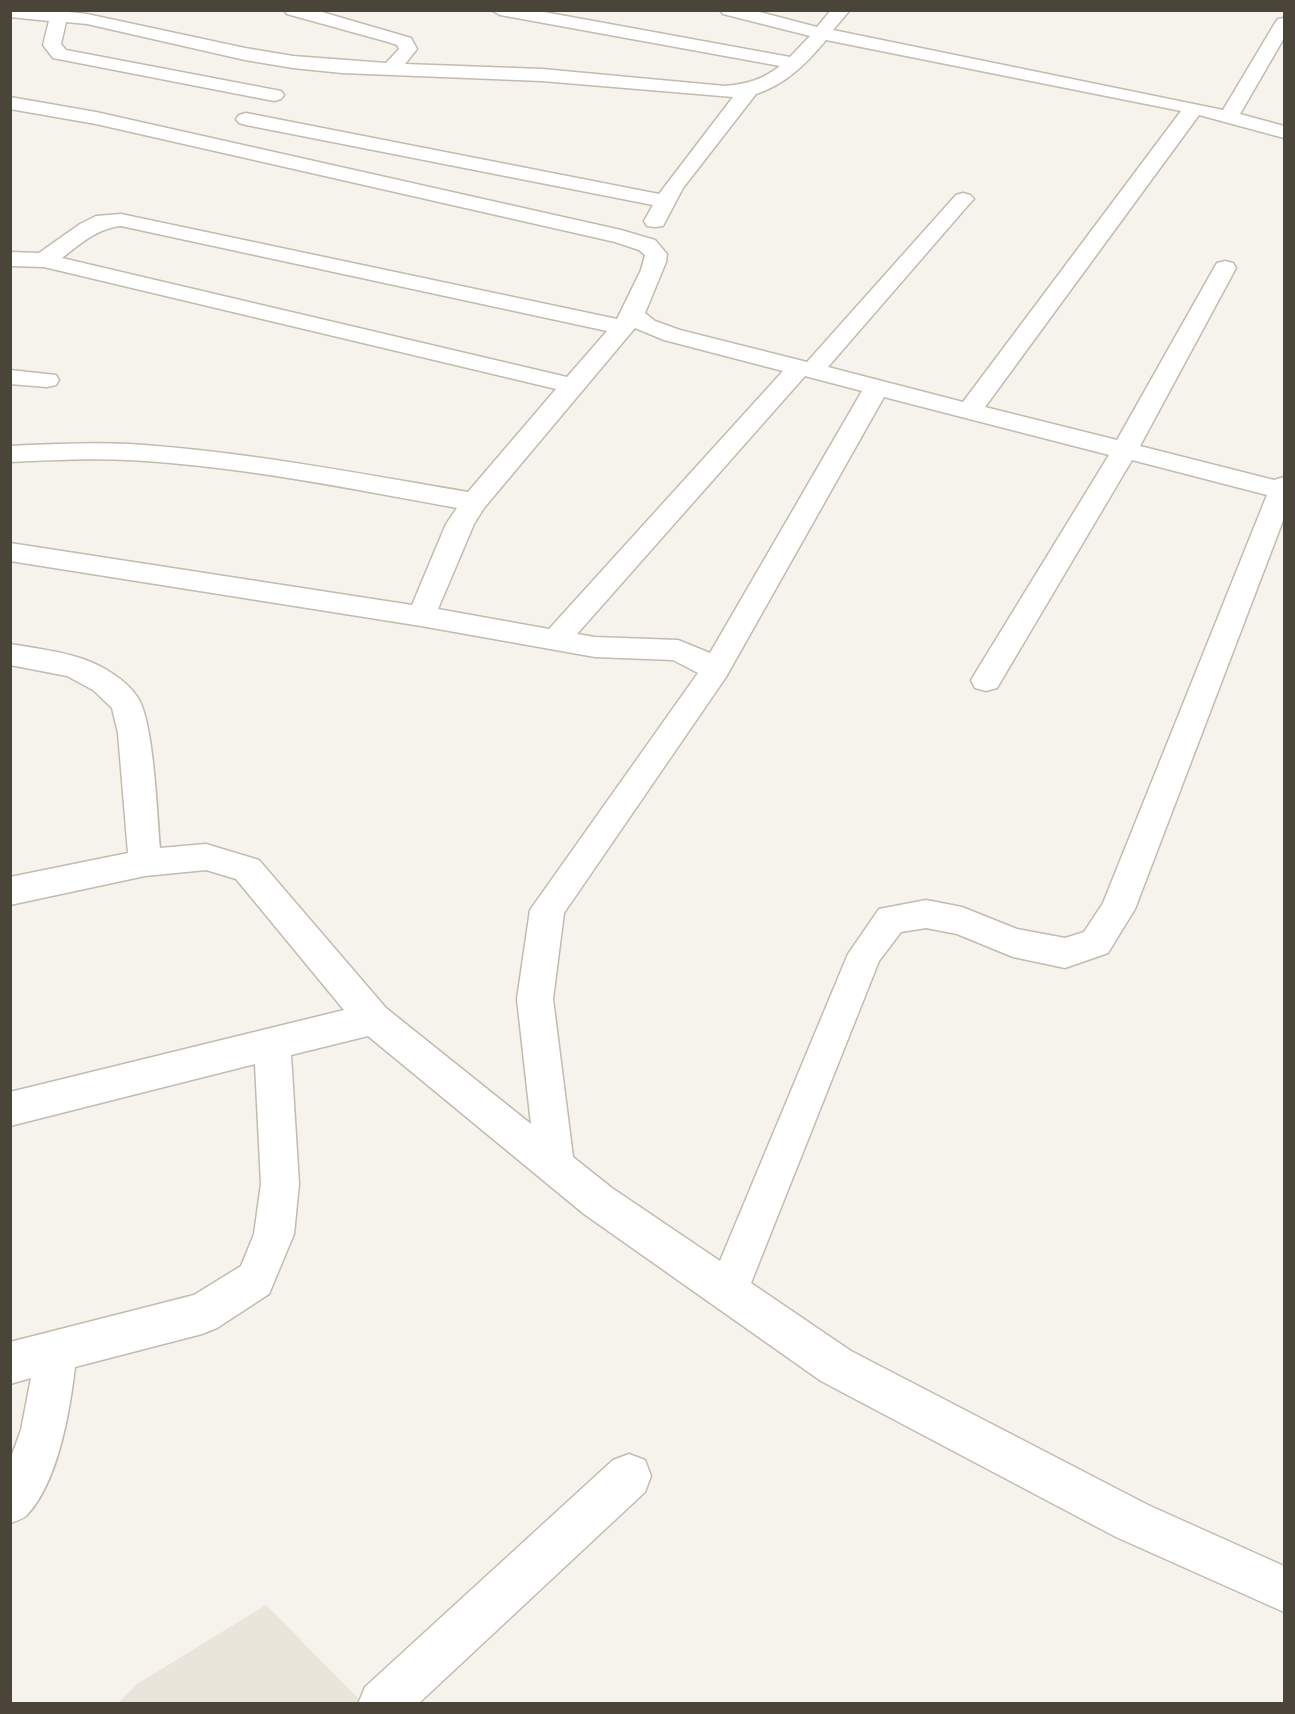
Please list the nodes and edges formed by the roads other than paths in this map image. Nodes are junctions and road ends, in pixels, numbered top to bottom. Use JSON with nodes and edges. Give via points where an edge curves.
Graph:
{"nodes":[{"id":1,"x":134,"y":10,"type":"edge"},
{"id":2,"x":293,"y":10,"type":"edge"},
{"id":3,"x":500,"y":10,"type":"edge"},
{"id":4,"x":729,"y":10,"type":"edge"},
{"id":5,"x":841,"y":10,"type":"edge"},
{"id":6,"x":10,"y":12,"type":"edge"},
{"id":7,"x":58,"y":16,"type":"junction"},
{"id":8,"x":109,"y":23,"type":"junction"},
{"id":9,"x":1284,"y":23,"type":"edge"},
{"id":10,"x":820,"y":33,"type":"junction"},
{"id":11,"x":794,"y":63,"type":"junction"},
{"id":12,"x":312,"y":64,"type":"junction"},
{"id":13,"x":392,"y":69,"type":"junction"},
{"id":14,"x":749,"y":90,"type":"junction"},
{"id":15,"x":274,"y":95,"type":"junction"},
{"id":16,"x":14,"y":105,"type":"edge"},
{"id":17,"x":1194,"y":108,"type":"junction"},
{"id":18,"x":1228,"y":116,"type":"junction"},
{"id":19,"x":246,"y":119,"type":"junction"},
{"id":20,"x":1284,"y":132,"type":"edge"},
{"id":21,"x":215,"y":145,"type":"junction"},
{"id":22,"x":963,"y":199,"type":"dead end"},
{"id":23,"x":664,"y":201,"type":"junction"},
{"id":24,"x":647,"y":245,"type":"junction"},
{"id":25,"x":10,"y":259,"type":"edge"},
{"id":26,"x":44,"y":260,"type":"junction"},
{"id":27,"x":1225,"y":268,"type":"dead end"},
{"id":28,"x":628,"y":321,"type":"junction"},
{"id":29,"x":806,"y":369,"type":"junction"},
{"id":30,"x":10,"y":377,"type":"edge"},
{"id":31,"x":47,"y":380,"type":"dead end"},
{"id":32,"x":573,"y":386,"type":"junction"},
{"id":33,"x":877,"y":387,"type":"junction"},
{"id":34,"x":969,"y":411,"type":"junction"},
{"id":35,"x":1125,"y":450,"type":"junction"},
{"id":36,"x":10,"y":454,"type":"edge"},
{"id":37,"x":1284,"y":489,"type":"edge"},
{"id":38,"x":474,"y":502,"type":"junction"},
{"id":39,"x":10,"y":552,"type":"edge"},
{"id":40,"x":421,"y":616,"type":"junction"},
{"id":41,"x":555,"y":640,"type":"junction"},
{"id":42,"x":10,"y":654,"type":"edge"},
{"id":43,"x":716,"y":669,"type":"junction"},
{"id":44,"x":986,"y":680,"type":"dead end"},
{"id":45,"x":145,"y":863,"type":"junction"},
{"id":46,"x":10,"y":891,"type":"edge"},
{"id":47,"x":373,"y":1019,"type":"junction"},
{"id":48,"x":272,"y":1045,"type":"junction"},
{"id":49,"x":10,"y":1109,"type":"edge"},
{"id":50,"x":555,"y":1166,"type":"junction"},
{"id":51,"x":728,"y":1290,"type":"junction"},
{"id":52,"x":56,"y":1351,"type":"junction"},
{"id":53,"x":10,"y":1363,"type":"edge"},
{"id":54,"x":629,"y":1476,"type":"dead end"},
{"id":55,"x":10,"y":1501,"type":"edge"},
{"id":56,"x":1284,"y":1589,"type":"edge"},
{"id":57,"x":382,"y":1704,"type":"edge"}],
"edges":[{"from":1,"to":8,"type":"street"},
{"from":2,"to":13,"type":"street","via":[[405,42],[408,49]]},
{"from":3,"to":11,"type":"street"},
{"from":4,"to":10,"type":"street"},
{"from":5,"to":10,"type":"street"},
{"from":6,"to":7,"type":"street"},
{"from":7,"to":8,"type":"street"},
{"from":7,"to":15,"type":"street","via":[[52,45],[60,54]]},
{"from":8,"to":12,"type":"street","via":[[245,54]]},
{"from":9,"to":18,"type":"street"},
{"from":10,"to":11,"type":"street"},
{"from":10,"to":17,"type":"street"},
{"from":11,"to":14,"type":"street","via":[[771,82]]},
{"from":12,"to":13,"type":"street"},
{"from":12,"to":15,"type":"street"},
{"from":13,"to":14,"type":"street","via":[[542,75],[725,92]]},
{"from":14,"to":23,"type":"street"},
{"from":15,"to":19,"type":"street"},
{"from":16,"to":21,"type":"street"},
{"from":17,"to":18,"type":"street"},
{"from":17,"to":34,"type":"street"},
{"from":18,"to":20,"type":"street"},
{"from":19,"to":21,"type":"street"},
{"from":19,"to":23,"type":"street"},
{"from":21,"to":24,"type":"street"},
{"from":22,"to":29,"type":"street"},
{"from":23,"to":24,"type":"street"},
{"from":24,"to":28,"type":"street","via":[[656,254],[656,267]]},
{"from":25,"to":26,"type":"street"},
{"from":26,"to":28,"type":"street","via":[[88,228],[104,221],[121,220]]},
{"from":26,"to":32,"type":"street"},
{"from":27,"to":35,"type":"street"},
{"from":28,"to":29,"type":"street"},
{"from":28,"to":32,"type":"street"},
{"from":29,"to":33,"type":"street"},
{"from":29,"to":41,"type":"street"},
{"from":30,"to":31,"type":"street"},
{"from":32,"to":38,"type":"street"},
{"from":33,"to":34,"type":"street"},
{"from":33,"to":43,"type":"street"},
{"from":34,"to":35,"type":"street"},
{"from":35,"to":37,"type":"street"},
{"from":35,"to":44,"type":"street"},
{"from":36,"to":38,"type":"street","via":[[77,451],[170,455]]},
{"from":37,"to":51,"type":"street","via":[[1118,909],[1096,943],[1065,953],[1012,943],[962,921],[926,914],[891,919],[865,954]]},
{"from":38,"to":40,"type":"street","via":[[460,524]]},
{"from":39,"to":40,"type":"street"},
{"from":40,"to":41,"type":"street"},
{"from":41,"to":43,"type":"street","via":[[595,647],[678,650]]},
{"from":42,"to":45,"type":"street","via":[[74,667],[104,682],[126,703],[133,733]]},
{"from":43,"to":50,"type":"street","via":[[547,910],[535,999]]},
{"from":45,"to":46,"type":"street"},
{"from":45,"to":47,"type":"street","via":[[206,857],[247,869]]},
{"from":47,"to":48,"type":"street"},
{"from":47,"to":50,"type":"street"},
{"from":48,"to":49,"type":"street"},
{"from":48,"to":52,"type":"street","via":[[280,1184],[274,1234],[255,1280],[202,1313]]},
{"from":50,"to":51,"type":"street","via":[[598,1201]]},
{"from":51,"to":56,"type":"street","via":[[836,1366],[1132,1521]]},
{"from":52,"to":53,"type":"street"},
{"from":52,"to":55,"type":"street","via":[[46,1424],[26,1482]]},
{"from":54,"to":57,"type":"street"}]}
